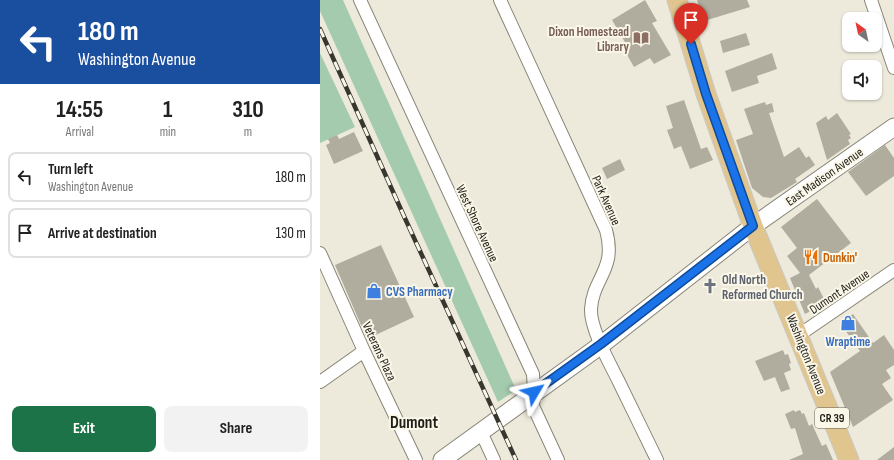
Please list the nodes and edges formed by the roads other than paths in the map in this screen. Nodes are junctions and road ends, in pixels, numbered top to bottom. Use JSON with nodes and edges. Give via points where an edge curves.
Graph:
{"nodes":[{"id":1,"x":360,"y":0,"type":"edge"},
{"id":2,"x":500,"y":0,"type":"edge"},
{"id":3,"x":677,"y":0,"type":"edge"},
{"id":4,"x":871,"y":0,"type":"edge"},
{"id":5,"x":894,"y":68,"type":"edge"},
{"id":6,"x":894,"y":127,"type":"edge"},
{"id":7,"x":753,"y":226,"type":"junction"},
{"id":8,"x":320,"y":253,"type":"edge"},
{"id":9,"x":894,"y":270,"type":"edge"},
{"id":10,"x":799,"y":334,"type":"junction"},
{"id":11,"x":601,"y":344,"type":"junction"},
{"id":12,"x":364,"y":351,"type":"junction"},
{"id":13,"x":320,"y":382,"type":"edge"},
{"id":14,"x":534,"y":392,"type":"junction"},
{"id":15,"x":481,"y":432,"type":"junction"},
{"id":16,"x":416,"y":460,"type":"edge"},
{"id":17,"x":442,"y":460,"type":"edge"},
{"id":18,"x":494,"y":460,"type":"edge"},
{"id":19,"x":558,"y":460,"type":"edge"},
{"id":20,"x":657,"y":460,"type":"edge"},
{"id":21,"x":849,"y":460,"type":"edge"}],
"edges":[{"from":1,"to":14,"type":"street","name":"West Shore Avenue","via":[[532,374]]},
{"from":2,"to":11,"type":"street","name":"Park Avenue","via":[[606,230],[610,257],[593,298],[591,310]]},
{"from":3,"to":7,"type":"main road","name":"Washington Avenue","number":"CR 39","via":[[706,94]]},
{"from":4,"to":5,"type":"street"},
{"from":6,"to":7,"type":"main road","name":"East Madison Avenue"},
{"from":7,"to":10,"type":"main road","name":"Washington Avenue","number":"CR 39"},
{"from":7,"to":11,"type":"main road","name":"East Madison Avenue"},
{"from":8,"to":12,"type":"street","name":"Veterans Plaza"},
{"from":9,"to":10,"type":"street","name":"Dumont Avenue"},
{"from":10,"to":21,"type":"main road","name":"Washington Avenue","number":"CR 39"},
{"from":11,"to":14,"type":"main road","name":"East Madison Avenue"},
{"from":11,"to":20,"type":"street","name":"Park Avenue"},
{"from":12,"to":13,"type":"street"},
{"from":12,"to":16,"type":"street","name":"Veterans Plaza"},
{"from":14,"to":15,"type":"main road","name":"East Madison Avenue"},
{"from":14,"to":19,"type":"street","name":"West Shore Avenue","via":[[533,406]]},
{"from":15,"to":17,"type":"main road","name":"East Madison Avenue"},
{"from":15,"to":18,"type":"street"}]}
